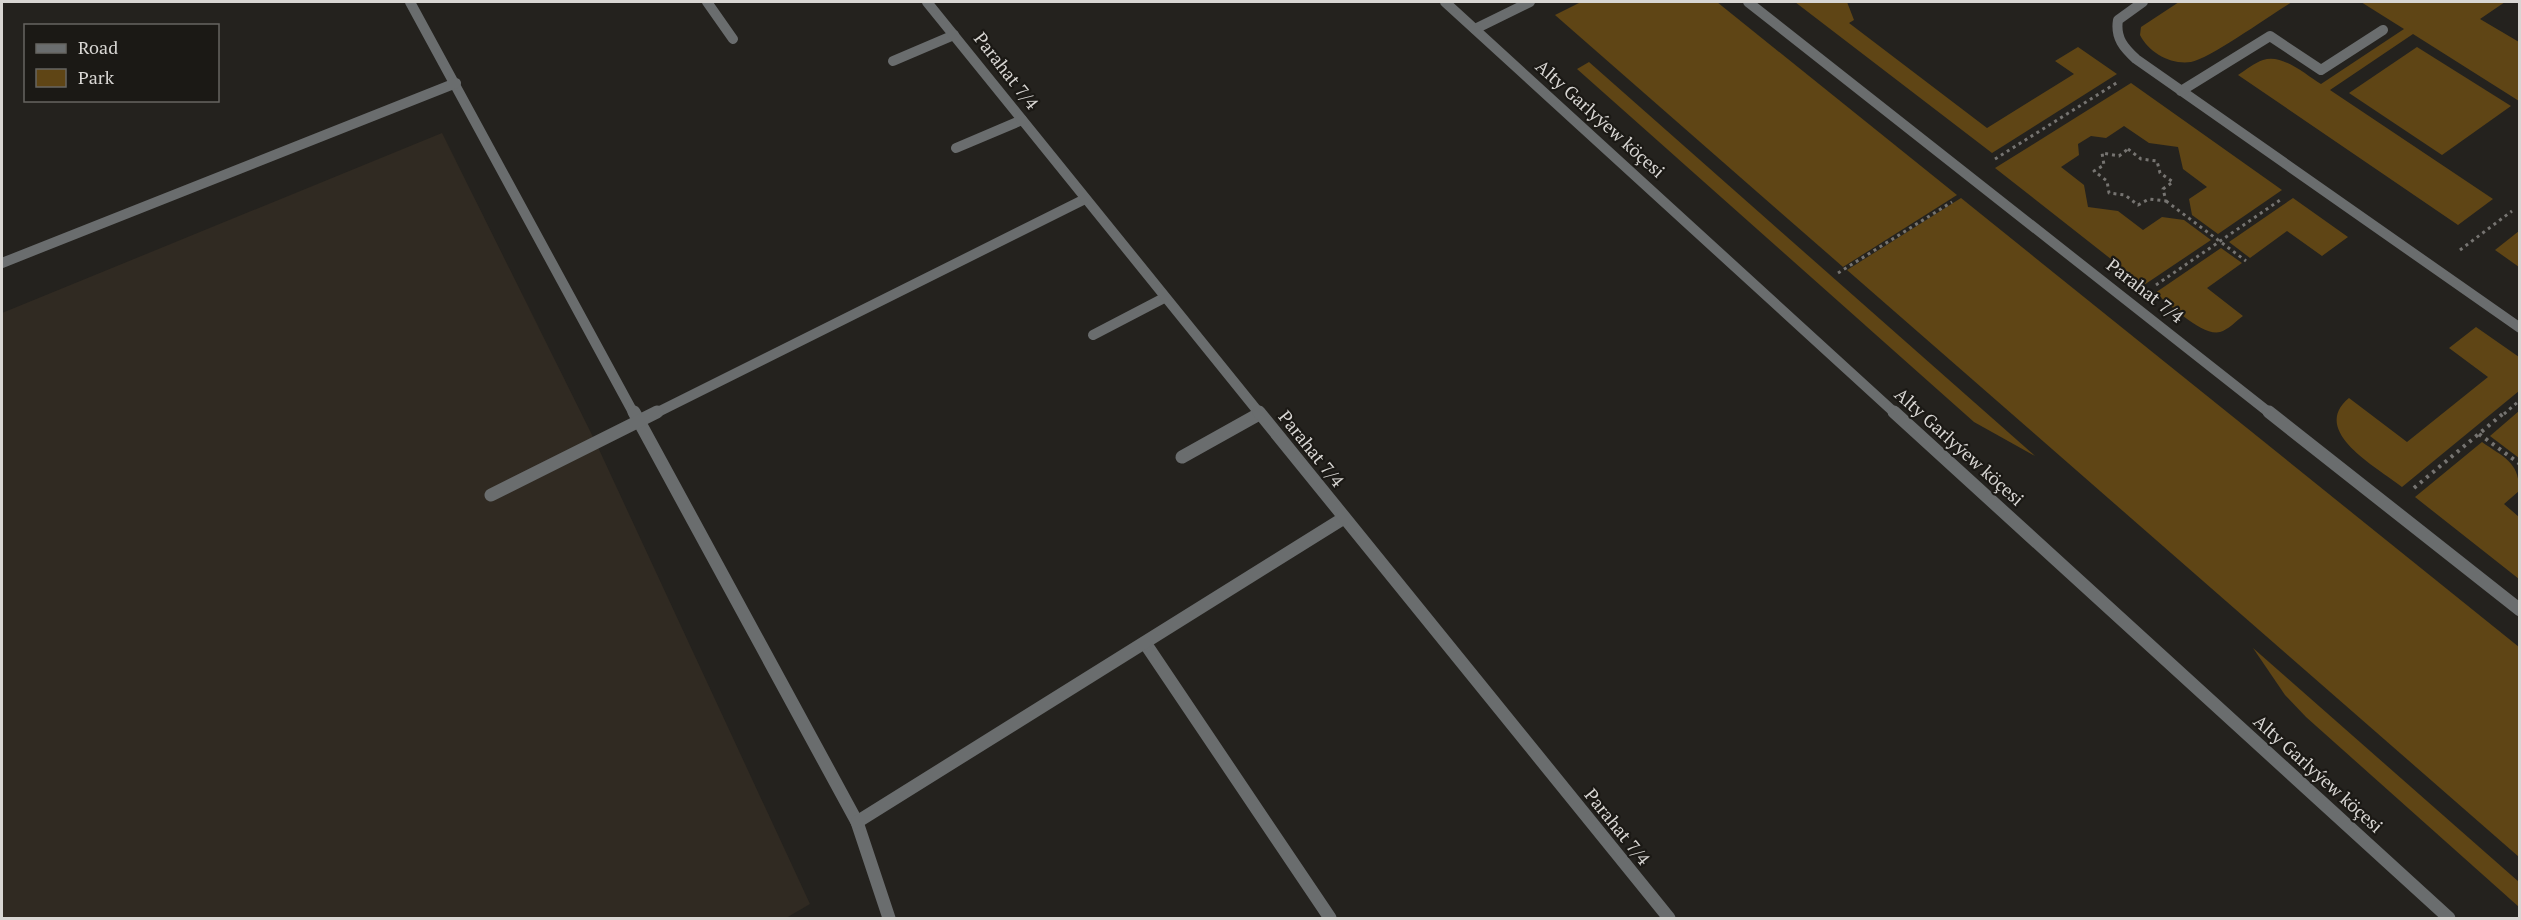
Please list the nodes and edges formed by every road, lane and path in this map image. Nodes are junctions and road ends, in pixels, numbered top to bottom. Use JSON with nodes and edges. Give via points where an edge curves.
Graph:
{"nodes":[{"id":1,"x":410,"y":2,"type":"edge"},
{"id":2,"x":707,"y":2,"type":"edge"},
{"id":3,"x":927,"y":2,"type":"edge"},
{"id":4,"x":1445,"y":2,"type":"edge"},
{"id":5,"x":1530,"y":2,"type":"edge"},
{"id":6,"x":1748,"y":2,"type":"edge"},
{"id":7,"x":2144,"y":2,"type":"edge"},
{"id":8,"x":1475,"y":29,"type":"junction"},
{"id":9,"x":2382,"y":30,"type":"dead end"},
{"id":10,"x":954,"y":35,"type":"junction"},
{"id":11,"x":733,"y":39,"type":"dead end"},
{"id":12,"x":893,"y":61,"type":"dead end"},
{"id":13,"x":2119,"y":82,"type":"dead end"},
{"id":14,"x":456,"y":83,"type":"junction"},
{"id":15,"x":2181,"y":90,"type":"junction"},
{"id":16,"x":1022,"y":120,"type":"junction"},
{"id":17,"x":956,"y":148,"type":"dead end"},
{"id":18,"x":1994,"y":160,"type":"dead end"},
{"id":19,"x":2288,"y":194,"type":"dead end"},
{"id":20,"x":1960,"y":197,"type":"dead end"},
{"id":21,"x":1084,"y":199,"type":"junction"},
{"id":22,"x":2166,"y":201,"type":"junction"},
{"id":23,"x":2512,"y":211,"type":"dead end"},
{"id":24,"x":2477,"y":238,"type":"dead end"},
{"id":25,"x":2220,"y":241,"type":"junction"},
{"id":26,"x":2246,"y":261,"type":"dead end"},
{"id":27,"x":2,"y":263,"type":"edge"},
{"id":28,"x":1838,"y":273,"type":"dead end"},
{"id":29,"x":2150,"y":289,"type":"dead end"},
{"id":30,"x":1164,"y":298,"type":"junction"},
{"id":31,"x":2520,"y":328,"type":"edge"},
{"id":32,"x":1093,"y":335,"type":"dead end"},
{"id":33,"x":2520,"y":400,"type":"edge"},
{"id":34,"x":1259,"y":414,"type":"junction"},
{"id":35,"x":640,"y":421,"type":"junction"},
{"id":36,"x":2480,"y":434,"type":"junction"},
{"id":37,"x":1182,"y":457,"type":"dead end"},
{"id":38,"x":2520,"y":464,"type":"edge"},
{"id":39,"x":2409,"y":492,"type":"dead end"},
{"id":40,"x":490,"y":495,"type":"dead end"},
{"id":41,"x":1344,"y":518,"type":"junction"},
{"id":42,"x":2520,"y":610,"type":"edge"},
{"id":43,"x":1144,"y":643,"type":"junction"},
{"id":44,"x":857,"y":822,"type":"junction"},
{"id":45,"x":889,"y":918,"type":"edge"},
{"id":46,"x":1330,"y":918,"type":"edge"},
{"id":47,"x":1669,"y":918,"type":"edge"},
{"id":48,"x":2449,"y":918,"type":"edge"}],
"edges":[{"from":1,"to":14,"type":"street"},
{"from":2,"to":11,"type":"street"},
{"from":3,"to":10,"type":"street","name":"Parahat 7/4"},
{"from":4,"to":8,"type":"street","name":"Alty Garlyýew köçesi"},
{"from":5,"to":8,"type":"street"},
{"from":6,"to":42,"type":"street","name":"Parahat 7/4"},
{"from":7,"to":15,"type":"street","via":[[2118,20],[2116,32],[2122,46],[2136,59]]},
{"from":8,"to":48,"type":"street","name":"Alty Garlyýew köçesi"},
{"from":9,"to":15,"type":"street","via":[[2321,70],[2270,36]]},
{"from":10,"to":12,"type":"street"},
{"from":10,"to":16,"type":"street","name":"Parahat 7/4"},
{"from":13,"to":18,"type":"path"},
{"from":14,"to":27,"type":"street"},
{"from":14,"to":35,"type":"street"},
{"from":15,"to":31,"type":"street"},
{"from":16,"to":17,"type":"street"},
{"from":16,"to":21,"type":"street","name":"Parahat 7/4"},
{"from":19,"to":25,"type":"path"},
{"from":20,"to":28,"type":"path"},
{"from":21,"to":30,"type":"street","name":"Parahat 7/4"},
{"from":21,"to":35,"type":"street"},
{"from":22,"to":22,"type":"path","via":[[2149,199],[2138,205],[2125,195],[2109,193],[2107,181],[2094,171],[2104,165],[2102,153],[2118,156],[2128,149],[2142,159],[2157,161],[2160,173],[2173,182],[2163,189]]},
{"from":22,"to":25,"type":"path"},
{"from":23,"to":24,"type":"path"},
{"from":25,"to":26,"type":"path"},
{"from":25,"to":29,"type":"path"},
{"from":30,"to":32,"type":"street"},
{"from":30,"to":34,"type":"street","name":"Parahat 7/4"},
{"from":33,"to":36,"type":"path"},
{"from":34,"to":37,"type":"street"},
{"from":34,"to":41,"type":"street","name":"Parahat 7/4"},
{"from":35,"to":40,"type":"street"},
{"from":35,"to":44,"type":"street"},
{"from":36,"to":38,"type":"path"},
{"from":36,"to":39,"type":"path"},
{"from":41,"to":43,"type":"street"},
{"from":41,"to":47,"type":"street","name":"Parahat 7/4"},
{"from":43,"to":44,"type":"street"},
{"from":43,"to":46,"type":"street"},
{"from":44,"to":45,"type":"street"}]}
